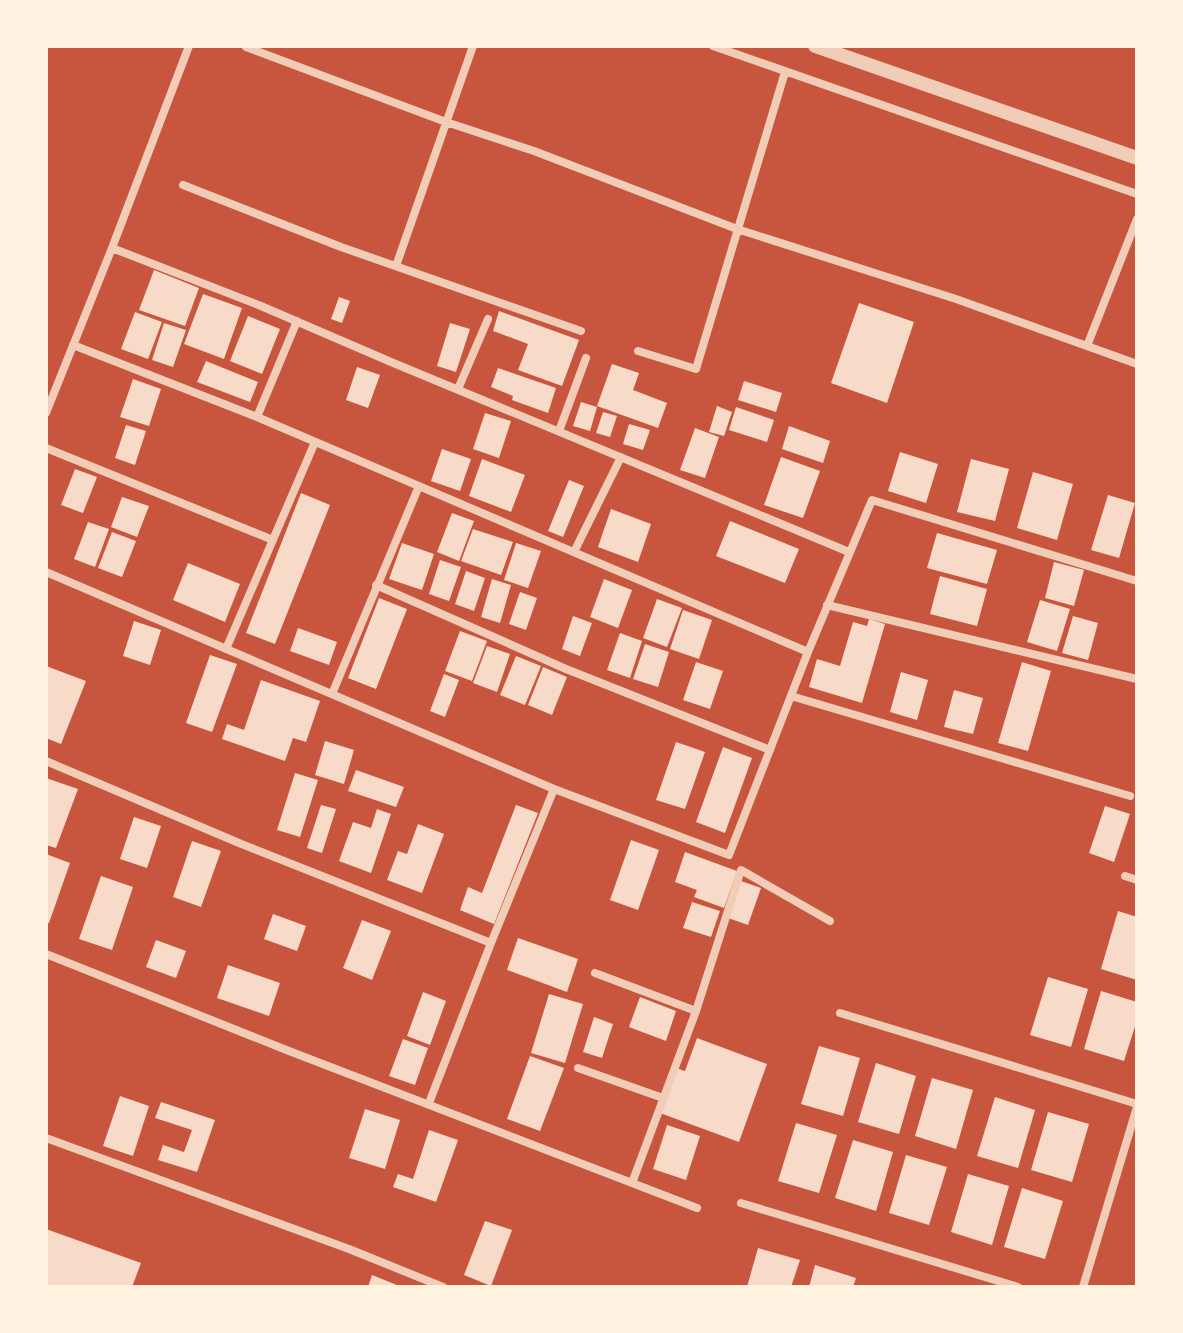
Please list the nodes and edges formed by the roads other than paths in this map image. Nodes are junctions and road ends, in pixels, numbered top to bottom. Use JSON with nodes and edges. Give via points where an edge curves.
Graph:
{"nodes":[{"id":1,"x":189,"y":46,"type":"edge"},
{"id":2,"x":473,"y":46,"type":"edge"},
{"id":3,"x":713,"y":46,"type":"edge"},
{"id":4,"x":815,"y":46,"type":"edge"},
{"id":5,"x":246,"y":47,"type":"edge"},
{"id":6,"x":785,"y":72,"type":"junction"},
{"id":7,"x":446,"y":122,"type":"junction"},
{"id":8,"x":1137,"y":158,"type":"edge"},
{"id":9,"x":183,"y":185,"type":"dead end"},
{"id":10,"x":1137,"y":194,"type":"edge"},
{"id":11,"x":1137,"y":219,"type":"edge"},
{"id":12,"x":737,"y":229,"type":"junction"},
{"id":13,"x":112,"y":248,"type":"junction"},
{"id":14,"x":396,"y":266,"type":"junction"},
{"id":15,"x":488,"y":319,"type":"dead end"},
{"id":16,"x":297,"y":321,"type":"junction"},
{"id":17,"x":581,"y":331,"type":"dead end"},
{"id":18,"x":73,"y":345,"type":"junction"},
{"id":19,"x":1087,"y":346,"type":"junction"},
{"id":20,"x":638,"y":351,"type":"dead end"},
{"id":21,"x":586,"y":358,"type":"dead end"},
{"id":22,"x":1137,"y":364,"type":"edge"},
{"id":23,"x":458,"y":389,"type":"junction"},
{"id":24,"x":46,"y":413,"type":"edge"},
{"id":25,"x":257,"y":417,"type":"junction"},
{"id":26,"x":559,"y":431,"type":"junction"},
{"id":27,"x":315,"y":442,"type":"junction"},
{"id":28,"x":46,"y":448,"type":"edge"},
{"id":29,"x":621,"y":457,"type":"junction"},
{"id":30,"x":419,"y":486,"type":"junction"},
{"id":31,"x":273,"y":540,"type":"junction"},
{"id":32,"x":574,"y":552,"type":"junction"},
{"id":33,"x":849,"y":552,"type":"junction"},
{"id":34,"x":46,"y":572,"type":"edge"},
{"id":35,"x":1137,"y":581,"type":"edge"},
{"id":36,"x":376,"y":585,"type":"junction"},
{"id":37,"x":827,"y":605,"type":"junction"},
{"id":38,"x":226,"y":649,"type":"junction"},
{"id":39,"x":808,"y":652,"type":"junction"},
{"id":40,"x":1137,"y":679,"type":"edge"},
{"id":41,"x":332,"y":694,"type":"junction"},
{"id":42,"x":791,"y":696,"type":"junction"},
{"id":43,"x":770,"y":750,"type":"junction"},
{"id":44,"x":46,"y":761,"type":"edge"},
{"id":45,"x":554,"y":789,"type":"junction"},
{"id":46,"x":1130,"y":796,"type":"dead end"},
{"id":47,"x":729,"y":855,"type":"junction"},
{"id":48,"x":741,"y":870,"type":"junction"},
{"id":49,"x":1125,"y":876,"type":"dead end"},
{"id":50,"x":1137,"y":880,"type":"edge"},
{"id":51,"x":830,"y":921,"type":"dead end"},
{"id":52,"x":491,"y":943,"type":"junction"},
{"id":53,"x":46,"y":954,"type":"edge"},
{"id":54,"x":595,"y":973,"type":"dead end"},
{"id":55,"x":696,"y":1011,"type":"junction"},
{"id":56,"x":840,"y":1013,"type":"dead end"},
{"id":57,"x":578,"y":1068,"type":"dead end"},
{"id":58,"x":663,"y":1098,"type":"junction"},
{"id":59,"x":429,"y":1103,"type":"junction"},
{"id":60,"x":1137,"y":1105,"type":"edge"},
{"id":61,"x":46,"y":1138,"type":"edge"},
{"id":62,"x":632,"y":1183,"type":"junction"},
{"id":63,"x":741,"y":1203,"type":"dead end"},
{"id":64,"x":697,"y":1208,"type":"dead end"},
{"id":65,"x":443,"y":1287,"type":"edge"},
{"id":66,"x":1018,"y":1287,"type":"edge"},
{"id":67,"x":1083,"y":1287,"type":"edge"}],
"edges":[{"from":1,"to":13,"type":"street"},
{"from":2,"to":7,"type":"street"},
{"from":3,"to":6,"type":"street"},
{"from":4,"to":8,"type":"street"},
{"from":5,"to":7,"type":"street"},
{"from":6,"to":10,"type":"street"},
{"from":6,"to":12,"type":"street"},
{"from":7,"to":12,"type":"street"},
{"from":7,"to":14,"type":"street"},
{"from":9,"to":14,"type":"street"},
{"from":11,"to":19,"type":"street"},
{"from":12,"to":19,"type":"street"},
{"from":12,"to":20,"type":"street","via":[[696,369]]},
{"from":13,"to":16,"type":"street"},
{"from":13,"to":18,"type":"street"},
{"from":14,"to":17,"type":"street"},
{"from":15,"to":23,"type":"street"},
{"from":16,"to":23,"type":"street"},
{"from":16,"to":25,"type":"street"},
{"from":18,"to":24,"type":"street"},
{"from":18,"to":25,"type":"street"},
{"from":19,"to":22,"type":"street"},
{"from":21,"to":26,"type":"street"},
{"from":23,"to":26,"type":"street"},
{"from":25,"to":27,"type":"street"},
{"from":26,"to":29,"type":"street"},
{"from":27,"to":30,"type":"street"},
{"from":27,"to":31,"type":"street"},
{"from":28,"to":31,"type":"street"},
{"from":29,"to":32,"type":"street"},
{"from":29,"to":33,"type":"street"},
{"from":30,"to":32,"type":"street"},
{"from":30,"to":36,"type":"street"},
{"from":31,"to":38,"type":"street"},
{"from":32,"to":39,"type":"street"},
{"from":33,"to":35,"type":"street","via":[[872,500]]},
{"from":33,"to":37,"type":"street"},
{"from":34,"to":38,"type":"street"},
{"from":36,"to":41,"type":"street"},
{"from":36,"to":43,"type":"street","via":[[566,669]]},
{"from":37,"to":39,"type":"street"},
{"from":37,"to":40,"type":"street"},
{"from":38,"to":41,"type":"street"},
{"from":39,"to":42,"type":"street"},
{"from":41,"to":45,"type":"street"},
{"from":42,"to":43,"type":"street"},
{"from":42,"to":46,"type":"street"},
{"from":43,"to":47,"type":"street"},
{"from":44,"to":52,"type":"street"},
{"from":45,"to":47,"type":"street"},
{"from":45,"to":52,"type":"street"},
{"from":47,"to":48,"type":"street"},
{"from":48,"to":51,"type":"street"},
{"from":48,"to":55,"type":"street"},
{"from":49,"to":50,"type":"street"},
{"from":52,"to":59,"type":"street"},
{"from":53,"to":59,"type":"street"},
{"from":54,"to":55,"type":"street"},
{"from":55,"to":58,"type":"street"},
{"from":56,"to":60,"type":"street"},
{"from":57,"to":58,"type":"street"},
{"from":58,"to":62,"type":"street"},
{"from":59,"to":62,"type":"street"},
{"from":60,"to":67,"type":"street"},
{"from":61,"to":65,"type":"street"},
{"from":62,"to":64,"type":"street"},
{"from":63,"to":66,"type":"street"}]}
